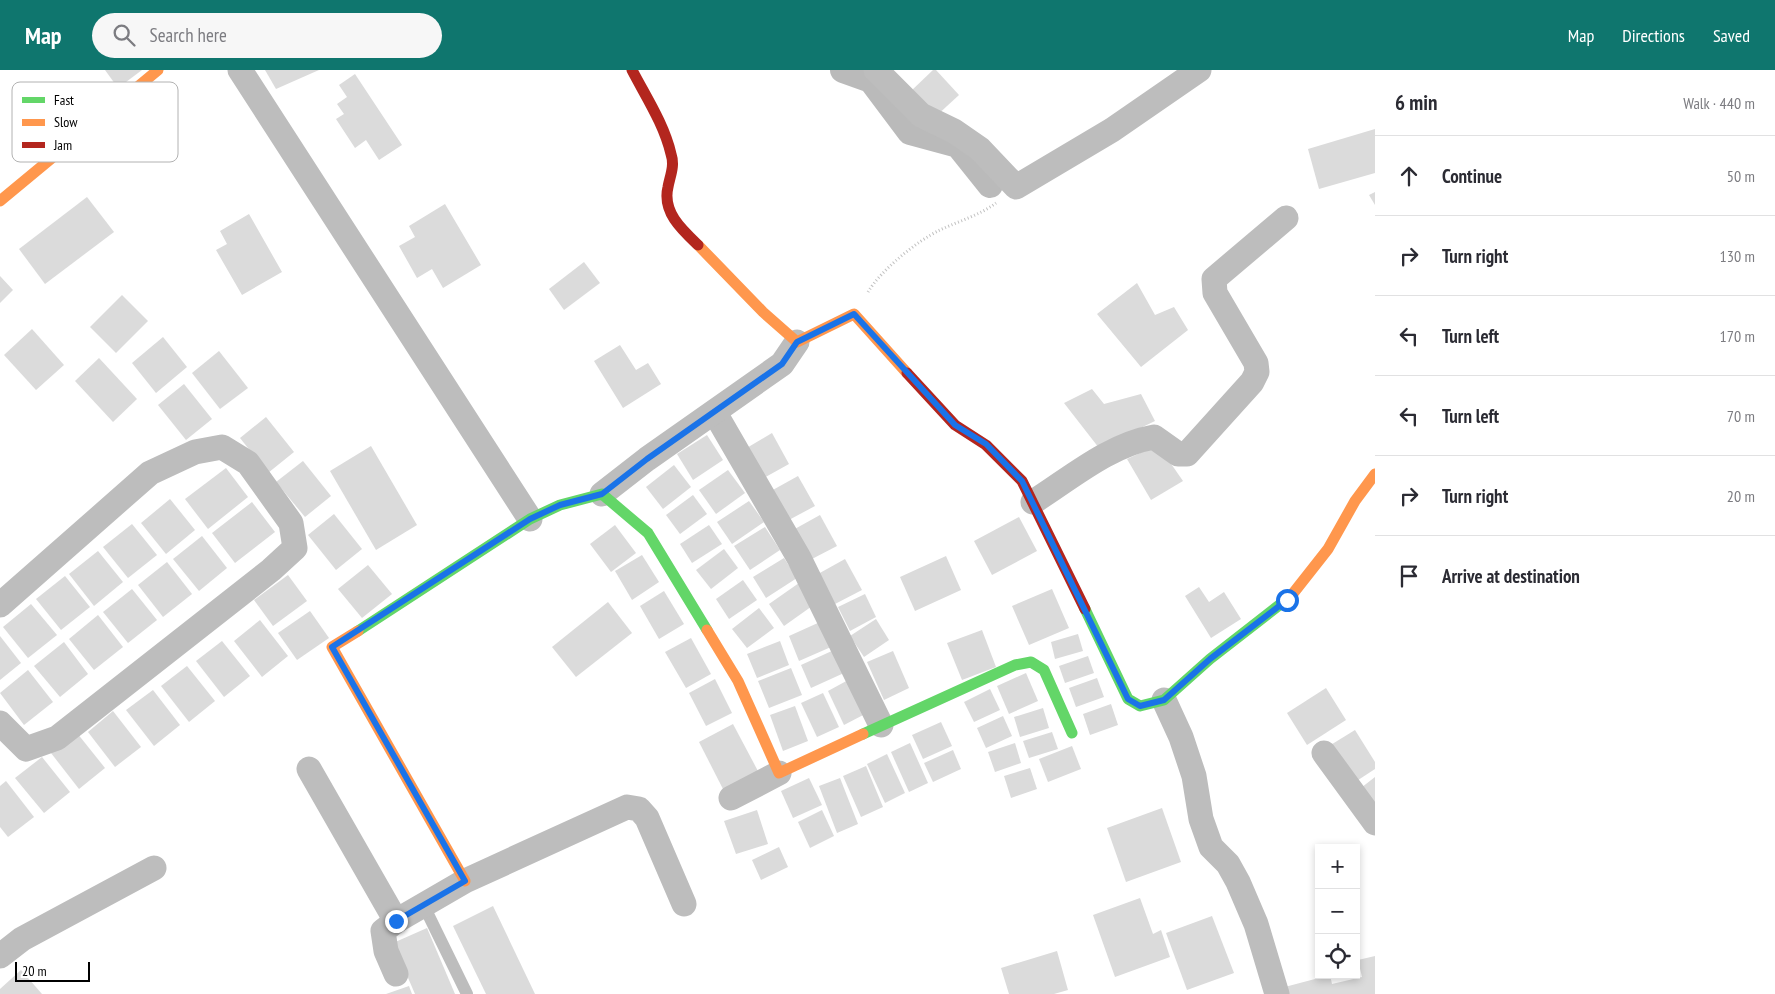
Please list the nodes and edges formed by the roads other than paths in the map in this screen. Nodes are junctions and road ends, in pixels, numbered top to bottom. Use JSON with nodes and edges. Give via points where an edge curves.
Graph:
{"nodes":[{"id":1,"x":158,"y":70,"type":"edge"},
{"id":2,"x":240,"y":70,"type":"edge"},
{"id":3,"x":632,"y":70,"type":"edge"},
{"id":4,"x":876,"y":70,"type":"edge"},
{"id":5,"x":1199,"y":70,"type":"edge"},
{"id":6,"x":143,"y":82,"type":"edge"},
{"id":7,"x":46,"y":162,"type":"edge"},
{"id":8,"x":0,"y":200,"type":"edge"},
{"id":9,"x":1286,"y":218,"type":"dead end"},
{"id":10,"x":797,"y":342,"type":"junction"},
{"id":11,"x":715,"y":413,"type":"junction"},
{"id":12,"x":1375,"y":474,"type":"edge"},
{"id":13,"x":602,"y":494,"type":"junction"},
{"id":14,"x":1033,"y":502,"type":"junction"},
{"id":15,"x":530,"y":519,"type":"junction"},
{"id":16,"x":0,"y":605,"type":"edge"},
{"id":17,"x":1164,"y":700,"type":"junction"},
{"id":18,"x":0,"y":723,"type":"edge"},
{"id":19,"x":881,"y":725,"type":"junction"},
{"id":20,"x":1072,"y":733,"type":"dead end"},
{"id":21,"x":1324,"y":753,"type":"dead end"},
{"id":22,"x":308,"y":769,"type":"dead end"},
{"id":23,"x":779,"y":773,"type":"junction"},
{"id":24,"x":731,"y":798,"type":"dead end"},
{"id":25,"x":1375,"y":823,"type":"edge"},
{"id":26,"x":154,"y":868,"type":"dead end"},
{"id":27,"x":465,"y":881,"type":"junction"},
{"id":28,"x":684,"y":904,"type":"dead end"},
{"id":29,"x":424,"y":906,"type":"junction"},
{"id":30,"x":396,"y":921,"type":"junction"},
{"id":31,"x":0,"y":956,"type":"edge"},
{"id":32,"x":396,"y":974,"type":"dead end"},
{"id":33,"x":467,"y":994,"type":"edge"},
{"id":34,"x":1277,"y":994,"type":"edge"}],
"edges":[{"from":1,"to":6,"type":"street"},
{"from":2,"to":15,"type":"street"},
{"from":3,"to":10,"type":"street","via":[[659,120],[673,163],[666,191],[668,208],[679,227],[772,323]]},
{"from":4,"to":5,"type":"street","via":[[921,115],[954,131],[980,149],[1016,187],[1112,130]]},
{"from":7,"to":8,"type":"street"},
{"from":9,"to":14,"type":"street","via":[[1214,279],[1215,293],[1256,363],[1257,372],[1252,382],[1187,454],[1178,454],[1154,437],[1137,440],[1103,456]]},
{"from":10,"to":11,"type":"street","via":[[782,364]]},
{"from":10,"to":14,"type":"street","via":[[854,314],[955,425],[986,444],[1018,477]]},
{"from":11,"to":13,"type":"street"},
{"from":11,"to":19,"type":"street","via":[[799,558]]},
{"from":12,"to":17,"type":"street","via":[[1355,501],[1328,549],[1287,600],[1210,659]]},
{"from":13,"to":15,"type":"street","via":[[560,505]]},
{"from":13,"to":23,"type":"street","via":[[648,533],[738,681]]},
{"from":14,"to":17,"type":"street","via":[[1128,699],[1140,706]]},
{"from":15,"to":27,"type":"street","via":[[332,647]]},
{"from":16,"to":18,"type":"street","via":[[150,473],[195,452],[222,447],[248,462],[291,523],[295,548],[57,738],[26,749]]},
{"from":17,"to":34,"type":"street","via":[[1194,776],[1201,819],[1211,847],[1228,864],[1238,882],[1256,924]]},
{"from":19,"to":20,"type":"street","via":[[1014,665],[1031,662],[1044,670]]},
{"from":19,"to":23,"type":"street"},
{"from":21,"to":25,"type":"street"},
{"from":22,"to":30,"type":"street"},
{"from":23,"to":24,"type":"street"},
{"from":26,"to":31,"type":"street","via":[[22,939]]},
{"from":27,"to":28,"type":"street","via":[[627,807],[639,809],[647,818]]},
{"from":27,"to":29,"type":"street"},
{"from":29,"to":30,"type":"street"},
{"from":29,"to":33,"type":"lane"},
{"from":30,"to":32,"type":"street","via":[[383,931],[386,951]]}]}
